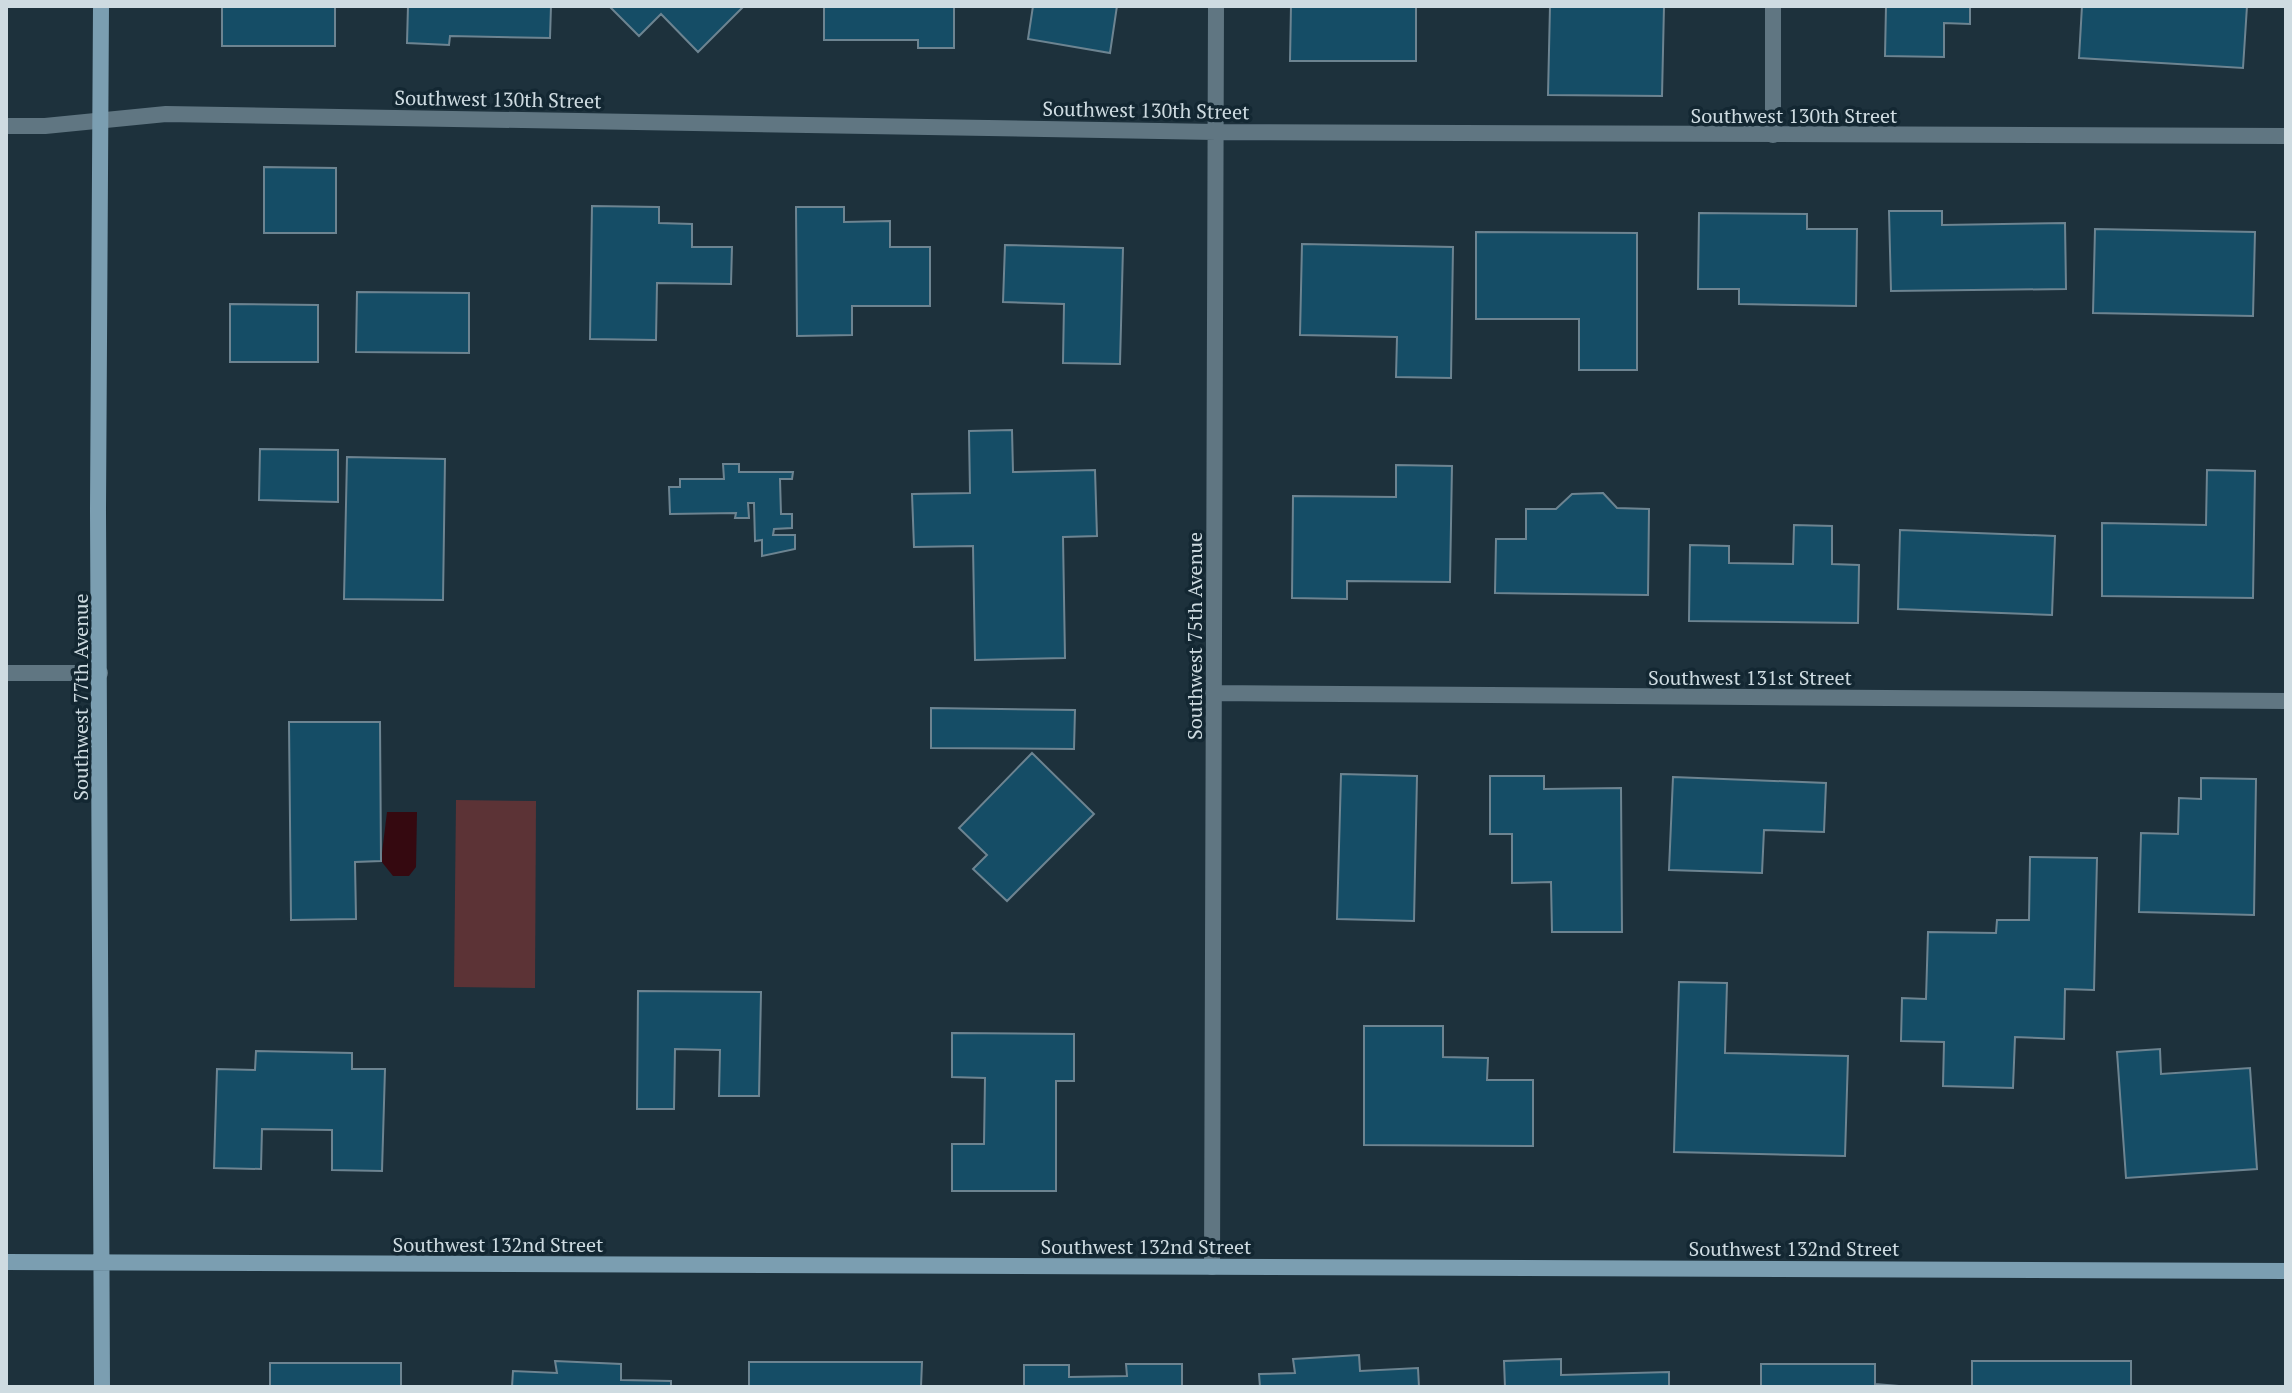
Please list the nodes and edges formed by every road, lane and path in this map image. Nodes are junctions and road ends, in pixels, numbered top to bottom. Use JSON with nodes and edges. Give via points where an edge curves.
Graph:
{"nodes":[{"id":1,"x":101,"y":6,"type":"edge"},
{"id":2,"x":1216,"y":6,"type":"edge"},
{"id":3,"x":1773,"y":6,"type":"edge"},
{"id":4,"x":101,"y":119,"type":"junction"},
{"id":5,"x":6,"y":126,"type":"edge"},
{"id":6,"x":1216,"y":132,"type":"junction"},
{"id":7,"x":1773,"y":135,"type":"junction"},
{"id":8,"x":2286,"y":136,"type":"edge"},
{"id":9,"x":6,"y":673,"type":"edge"},
{"id":10,"x":100,"y":673,"type":"junction"},
{"id":11,"x":1213,"y":693,"type":"junction"},
{"id":12,"x":2286,"y":701,"type":"edge"},
{"id":13,"x":6,"y":1262,"type":"edge"},
{"id":14,"x":101,"y":1262,"type":"junction"},
{"id":15,"x":1212,"y":1267,"type":"junction"},
{"id":16,"x":2286,"y":1271,"type":"edge"},
{"id":17,"x":102,"y":1387,"type":"edge"}],
"edges":[{"from":1,"to":4,"type":"street","name":"Southwest 77th Avenue"},
{"from":2,"to":6,"type":"street","name":"Southwest 75th Avenue"},
{"from":3,"to":7,"type":"street"},
{"from":4,"to":5,"type":"street","name":"Southwest 130th Street"},
{"from":4,"to":6,"type":"street","name":"Southwest 130th Street","via":[[166,114]]},
{"from":4,"to":10,"type":"street","name":"Southwest 77th Avenue"},
{"from":6,"to":7,"type":"street","name":"Southwest 130th Street"},
{"from":6,"to":11,"type":"street","name":"Southwest 75th Avenue"},
{"from":7,"to":8,"type":"street","name":"Southwest 130th Street"},
{"from":9,"to":10,"type":"street"},
{"from":10,"to":14,"type":"street","name":"Southwest 77th Avenue"},
{"from":11,"to":12,"type":"street","name":"Southwest 131st Street"},
{"from":11,"to":15,"type":"street","name":"Southwest 75th Avenue"},
{"from":13,"to":14,"type":"street","name":"Southwest 132nd Street"},
{"from":14,"to":15,"type":"street","name":"Southwest 132nd Street"},
{"from":14,"to":17,"type":"street","name":"Southwest 77th Avenue"},
{"from":15,"to":16,"type":"street","name":"Southwest 132nd Street"}]}
